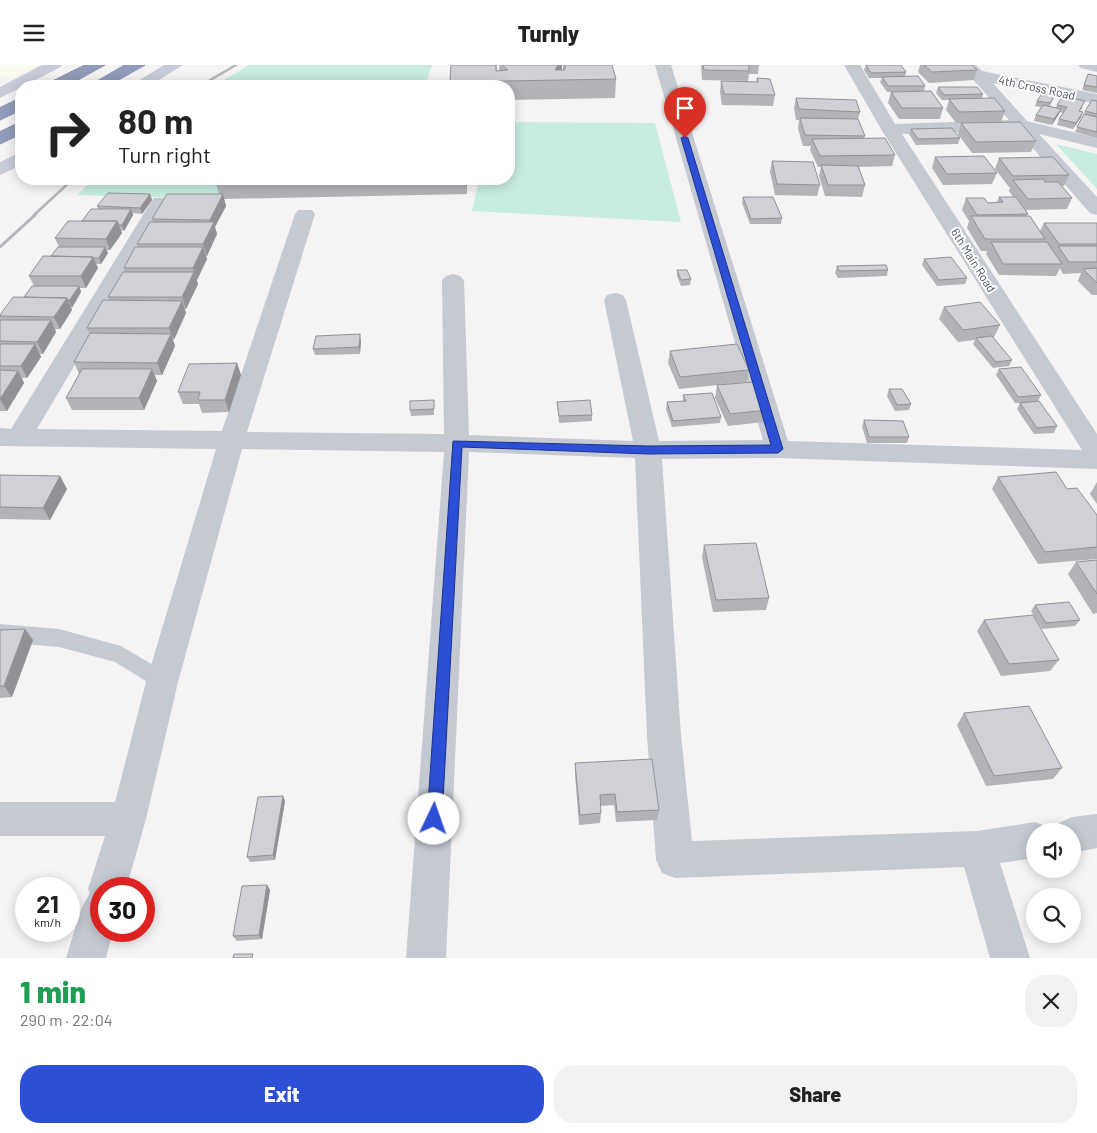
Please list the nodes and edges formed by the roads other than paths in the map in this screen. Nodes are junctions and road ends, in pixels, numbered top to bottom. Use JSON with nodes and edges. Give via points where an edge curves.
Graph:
{"nodes":[{"id":1,"x":54,"y":65,"type":"edge"},
{"id":2,"x":97,"y":65,"type":"edge"},
{"id":3,"x":137,"y":65,"type":"edge"},
{"id":4,"x":175,"y":65,"type":"edge"},
{"id":5,"x":663,"y":65,"type":"edge"},
{"id":6,"x":852,"y":65,"type":"edge"},
{"id":7,"x":1086,"y":65,"type":"edge"},
{"id":8,"x":1097,"y":67,"type":"edge"},
{"id":9,"x":973,"y":70,"type":"edge"},
{"id":10,"x":25,"y":80,"type":"edge"},
{"id":11,"x":67,"y":80,"type":"edge"},
{"id":12,"x":108,"y":80,"type":"edge"},
{"id":13,"x":149,"y":80,"type":"edge"},
{"id":14,"x":15,"y":85,"type":"edge"},
{"id":15,"x":0,"y":93,"type":"edge"},
{"id":16,"x":1097,"y":99,"type":"edge"},
{"id":17,"x":15,"y":106,"type":"edge"},
{"id":18,"x":0,"y":115,"type":"edge"},
{"id":19,"x":1023,"y":125,"type":"junction"},
{"id":20,"x":890,"y":129,"type":"junction"},
{"id":21,"x":15,"y":130,"type":"edge"},
{"id":22,"x":0,"y":139,"type":"edge"},
{"id":23,"x":1097,"y":143,"type":"edge"},
{"id":24,"x":15,"y":161,"type":"edge"},
{"id":25,"x":0,"y":171,"type":"edge"},
{"id":26,"x":161,"y":202,"type":"edge"},
{"id":27,"x":1097,"y":209,"type":"edge"},
{"id":28,"x":305,"y":214,"type":"dead end"},
{"id":29,"x":453,"y":280,"type":"dead end"},
{"id":30,"x":615,"y":300,"type":"dead end"},
{"id":31,"x":10,"y":437,"type":"edge"},
{"id":32,"x":231,"y":441,"type":"junction"},
{"id":33,"x":457,"y":443,"type":"junction"},
{"id":34,"x":778,"y":449,"type":"junction"},
{"id":35,"x":648,"y":450,"type":"junction"},
{"id":36,"x":1097,"y":454,"type":"edge"},
{"id":37,"x":1097,"y":460,"type":"edge"},
{"id":38,"x":0,"y":633,"type":"edge"},
{"id":39,"x":162,"y":682,"type":"junction"},
{"id":40,"x":0,"y":819,"type":"edge"},
{"id":41,"x":128,"y":819,"type":"junction"},
{"id":42,"x":1097,"y":831,"type":"edge"},
{"id":43,"x":1081,"y":834,"type":"edge"},
{"id":44,"x":1026,"y":841,"type":"edge"},
{"id":45,"x":976,"y":849,"type":"junction"},
{"id":46,"x":111,"y":877,"type":"edge"},
{"id":47,"x":91,"y":942,"type":"edge"},
{"id":48,"x":86,"y":958,"type":"edge"},
{"id":49,"x":426,"y":958,"type":"edge"},
{"id":50,"x":1010,"y":958,"type":"edge"}],
"edges":[{"from":1,"to":10,"type":"street"},
{"from":2,"to":11,"type":"highway"},
{"from":3,"to":12,"type":"highway"},
{"from":4,"to":13,"type":"street"},
{"from":5,"to":34,"type":"street"},
{"from":6,"to":20,"type":"street","name":"6th Main Road"},
{"from":7,"to":8,"type":"street"},
{"from":9,"to":16,"type":"street","name":"4th Cross Road"},
{"from":9,"to":19,"type":"street"},
{"from":14,"to":15,"type":"street"},
{"from":17,"to":18,"type":"highway"},
{"from":19,"to":20,"type":"street"},
{"from":19,"to":23,"type":"street"},
{"from":19,"to":27,"type":"street"},
{"from":20,"to":36,"type":"street","name":"6th Main Road"},
{"from":21,"to":22,"type":"highway"},
{"from":24,"to":25,"type":"street"},
{"from":26,"to":31,"type":"street"},
{"from":28,"to":32,"type":"street"},
{"from":29,"to":33,"type":"street"},
{"from":30,"to":35,"type":"street"},
{"from":31,"to":32,"type":"street"},
{"from":32,"to":33,"type":"street"},
{"from":32,"to":39,"type":"street"},
{"from":33,"to":35,"type":"street"},
{"from":33,"to":49,"type":"street"},
{"from":34,"to":35,"type":"street"},
{"from":34,"to":37,"type":"street"},
{"from":35,"to":45,"type":"street","via":[[664,735],[675,859]]},
{"from":38,"to":39,"type":"lane","via":[[60,638],[121,655]]},
{"from":39,"to":41,"type":"street"},
{"from":40,"to":41,"type":"street"},
{"from":41,"to":46,"type":"street"},
{"from":42,"to":43,"type":"street"},
{"from":44,"to":45,"type":"street"},
{"from":45,"to":50,"type":"street"},
{"from":47,"to":48,"type":"street"}]}
